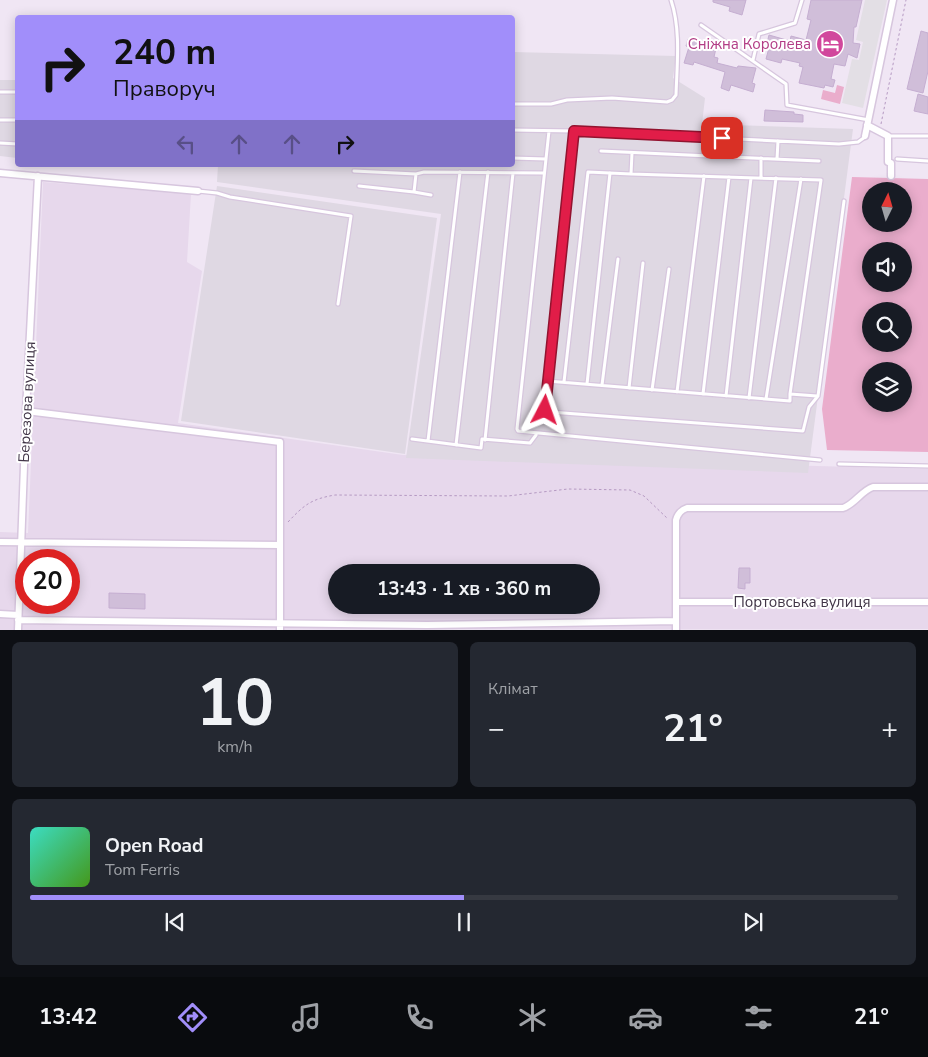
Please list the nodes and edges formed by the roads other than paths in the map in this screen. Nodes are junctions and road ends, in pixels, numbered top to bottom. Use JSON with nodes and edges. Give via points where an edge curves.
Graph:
{"nodes":[{"id":1,"x":671,"y":0,"type":"edge"},
{"id":2,"x":802,"y":0,"type":"edge"},
{"id":3,"x":893,"y":0,"type":"edge"},
{"id":4,"x":701,"y":25,"type":"dead end"},
{"id":5,"x":753,"y":60,"type":"junction"},
{"id":6,"x":0,"y":92,"type":"edge"},
{"id":7,"x":15,"y":92,"type":"edge"},
{"id":8,"x":515,"y":104,"type":"edge"},
{"id":9,"x":0,"y":120,"type":"edge"},
{"id":10,"x":15,"y":120,"type":"edge"},
{"id":11,"x":868,"y":123,"type":"junction"},
{"id":12,"x":515,"y":130,"type":"edge"},
{"id":13,"x":549,"y":131,"type":"junction"},
{"id":14,"x":574,"y":131,"type":"junction"},
{"id":15,"x":865,"y":136,"type":"joint"},
{"id":16,"x":888,"y":136,"type":"junction"},
{"id":17,"x":928,"y":136,"type":"edge"},
{"id":18,"x":778,"y":141,"type":"junction"},
{"id":19,"x":0,"y":143,"type":"edge"},
{"id":20,"x":15,"y":144,"type":"edge"},
{"id":21,"x":601,"y":151,"type":"dead end"},
{"id":22,"x":632,"y":152,"type":"junction"},
{"id":23,"x":515,"y":158,"type":"edge"},
{"id":24,"x":761,"y":158,"type":"junction"},
{"id":25,"x":546,"y":159,"type":"junction"},
{"id":26,"x":777,"y":159,"type":"junction"},
{"id":27,"x":897,"y":160,"type":"dead end"},
{"id":28,"x":928,"y":160,"type":"edge"},
{"id":29,"x":819,"y":161,"type":"dead end"},
{"id":30,"x":354,"y":171,"type":"dead end"},
{"id":31,"x":0,"y":172,"type":"edge"},
{"id":32,"x":460,"y":172,"type":"junction"},
{"id":33,"x":488,"y":172,"type":"junction"},
{"id":34,"x":513,"y":173,"type":"junction"},
{"id":35,"x":544,"y":173,"type":"junction"},
{"id":36,"x":610,"y":173,"type":"junction"},
{"id":37,"x":416,"y":174,"type":"junction"},
{"id":38,"x":631,"y":174,"type":"junction"},
{"id":39,"x":38,"y":176,"type":"junction"},
{"id":40,"x":704,"y":176,"type":"junction"},
{"id":41,"x":891,"y":176,"type":"dead end"},
{"id":42,"x":729,"y":177,"type":"junction"},
{"id":43,"x":751,"y":178,"type":"junction"},
{"id":44,"x":761,"y":178,"type":"junction"},
{"id":45,"x":776,"y":178,"type":"junction"},
{"id":46,"x":801,"y":179,"type":"junction"},
{"id":47,"x":359,"y":186,"type":"dead end"},
{"id":48,"x":198,"y":191,"type":"joint"},
{"id":49,"x":414,"y":192,"type":"junction"},
{"id":50,"x":431,"y":196,"type":"dead end"},
{"id":51,"x":844,"y":201,"type":"dead end"},
{"id":52,"x":618,"y":259,"type":"dead end"},
{"id":53,"x":643,"y":264,"type":"dead end"},
{"id":54,"x":669,"y":269,"type":"dead end"},
{"id":55,"x":338,"y":304,"type":"dead end"},
{"id":56,"x":547,"y":381,"type":"junction"},
{"id":57,"x":564,"y":382,"type":"junction"},
{"id":58,"x":586,"y":384,"type":"junction"},
{"id":59,"x":602,"y":386,"type":"junction"},
{"id":60,"x":629,"y":388,"type":"junction"},
{"id":61,"x":652,"y":390,"type":"junction"},
{"id":62,"x":677,"y":392,"type":"junction"},
{"id":63,"x":702,"y":394,"type":"junction"},
{"id":64,"x":790,"y":394,"type":"junction"},
{"id":65,"x":726,"y":396,"type":"junction"},
{"id":66,"x":818,"y":396,"type":"junction"},
{"id":67,"x":749,"y":398,"type":"junction"},
{"id":68,"x":766,"y":399,"type":"junction"},
{"id":69,"x":26,"y":411,"type":"junction"},
{"id":70,"x":536,"y":434,"type":"junction"},
{"id":71,"x":412,"y":439,"type":"dead end"},
{"id":72,"x":485,"y":440,"type":"junction"},
{"id":73,"x":428,"y":441,"type":"junction"},
{"id":74,"x":456,"y":445,"type":"junction"},
{"id":75,"x":820,"y":460,"type":"dead end"},
{"id":76,"x":839,"y":464,"type":"dead end"},
{"id":77,"x":928,"y":466,"type":"edge"},
{"id":78,"x":928,"y":487,"type":"edge"},
{"id":79,"x":0,"y":542,"type":"edge"},
{"id":80,"x":21,"y":543,"type":"junction"},
{"id":81,"x":280,"y":545,"type":"junction"},
{"id":82,"x":676,"y":602,"type":"junction"},
{"id":83,"x":928,"y":602,"type":"edge"},
{"id":84,"x":0,"y":614,"type":"edge"},
{"id":85,"x":18,"y":617,"type":"junction"},
{"id":86,"x":676,"y":621,"type":"junction"},
{"id":87,"x":280,"y":626,"type":"edge"},
{"id":88,"x":18,"y":630,"type":"edge"},
{"id":89,"x":676,"y":630,"type":"edge"}],
"edges":[{"from":1,"to":8,"type":"lane","via":[[678,56],[676,95],[672,100],[589,99]]},
{"from":2,"to":5,"type":"lane","via":[[795,23],[759,34]]},
{"from":3,"to":11,"type":"street"},
{"from":4,"to":5,"type":"lane"},
{"from":5,"to":11,"type":"lane","via":[[786,84],[786,105]]},
{"from":6,"to":7,"type":"lane"},
{"from":9,"to":10,"type":"lane"},
{"from":11,"to":15,"type":"street"},
{"from":11,"to":16,"type":"street"},
{"from":12,"to":13,"type":"lane"},
{"from":13,"to":14,"type":"lane"},
{"from":13,"to":25,"type":"lane"},
{"from":14,"to":18,"type":"lane"},
{"from":14,"to":56,"type":"lane"},
{"from":15,"to":18,"type":"lane","via":[[858,142],[839,144]]},
{"from":16,"to":17,"type":"lane"},
{"from":16,"to":41,"type":"street"},
{"from":18,"to":26,"type":"lane"},
{"from":19,"to":20,"type":"lane"},
{"from":21,"to":22,"type":"lane"},
{"from":22,"to":24,"type":"lane"},
{"from":22,"to":38,"type":"lane"},
{"from":23,"to":25,"type":"lane"},
{"from":24,"to":26,"type":"lane"},
{"from":24,"to":44,"type":"lane"},
{"from":25,"to":35,"type":"lane"},
{"from":26,"to":29,"type":"lane"},
{"from":27,"to":28,"type":"lane"},
{"from":30,"to":37,"type":"lane"},
{"from":31,"to":39,"type":"street"},
{"from":32,"to":33,"type":"lane"},
{"from":32,"to":37,"type":"lane"},
{"from":32,"to":73,"type":"lane"},
{"from":33,"to":34,"type":"lane"},
{"from":33,"to":74,"type":"lane"},
{"from":34,"to":35,"type":"lane"},
{"from":34,"to":72,"type":"lane"},
{"from":35,"to":70,"type":"lane","via":[[517,429],[521,433]]},
{"from":36,"to":38,"type":"lane"},
{"from":36,"to":57,"type":"lane","via":[[588,172]]},
{"from":36,"to":58,"type":"lane"},
{"from":37,"to":49,"type":"lane"},
{"from":38,"to":40,"type":"lane"},
{"from":39,"to":48,"type":"street"},
{"from":39,"to":69,"type":"street","name":"Березова вулиця"},
{"from":40,"to":42,"type":"lane"},
{"from":40,"to":62,"type":"lane"},
{"from":42,"to":43,"type":"lane"},
{"from":42,"to":63,"type":"lane"},
{"from":43,"to":44,"type":"lane"},
{"from":43,"to":65,"type":"lane"},
{"from":44,"to":45,"type":"lane"},
{"from":45,"to":46,"type":"lane"},
{"from":45,"to":67,"type":"lane"},
{"from":46,"to":64,"type":"lane","via":[[821,180]]},
{"from":46,"to":68,"type":"lane"},
{"from":47,"to":49,"type":"lane"},
{"from":48,"to":55,"type":"lane","via":[[351,216]]},
{"from":49,"to":50,"type":"lane"},
{"from":51,"to":66,"type":"lane"},
{"from":52,"to":59,"type":"lane"},
{"from":53,"to":60,"type":"lane"},
{"from":54,"to":61,"type":"lane"},
{"from":56,"to":57,"type":"lane"},
{"from":56,"to":66,"type":"lane","via":[[545,410],[550,412],[799,431],[803,431],[809,407]]},
{"from":57,"to":58,"type":"lane"},
{"from":58,"to":59,"type":"lane"},
{"from":59,"to":60,"type":"lane"},
{"from":60,"to":61,"type":"lane"},
{"from":61,"to":62,"type":"lane"},
{"from":62,"to":63,"type":"lane"},
{"from":63,"to":65,"type":"lane"},
{"from":64,"to":66,"type":"lane"},
{"from":64,"to":68,"type":"lane","via":[[790,401]]},
{"from":65,"to":67,"type":"lane"},
{"from":67,"to":68,"type":"lane"},
{"from":69,"to":80,"type":"street","name":"Березова вулиця"},
{"from":69,"to":81,"type":"street","via":[[280,442]]},
{"from":70,"to":72,"type":"lane","via":[[530,443]]},
{"from":70,"to":75,"type":"lane"},
{"from":71,"to":73,"type":"lane"},
{"from":72,"to":74,"type":"lane","via":[[482,440],[481,448]]},
{"from":73,"to":74,"type":"lane"},
{"from":76,"to":77,"type":"lane"},
{"from":78,"to":82,"type":"street","via":[[868,488],[843,508],[687,508],[676,520]]},
{"from":79,"to":80,"type":"street"},
{"from":80,"to":81,"type":"street"},
{"from":80,"to":85,"type":"street","name":"Березова вулиця"},
{"from":81,"to":87,"type":"street"},
{"from":82,"to":83,"type":"street","name":"Портовська вулиця"},
{"from":82,"to":86,"type":"street"},
{"from":84,"to":85,"type":"street"},
{"from":85,"to":87,"type":"street"},
{"from":85,"to":88,"type":"street","name":"Березова вулиця"},
{"from":86,"to":87,"type":"street"},
{"from":86,"to":89,"type":"street"}]}
